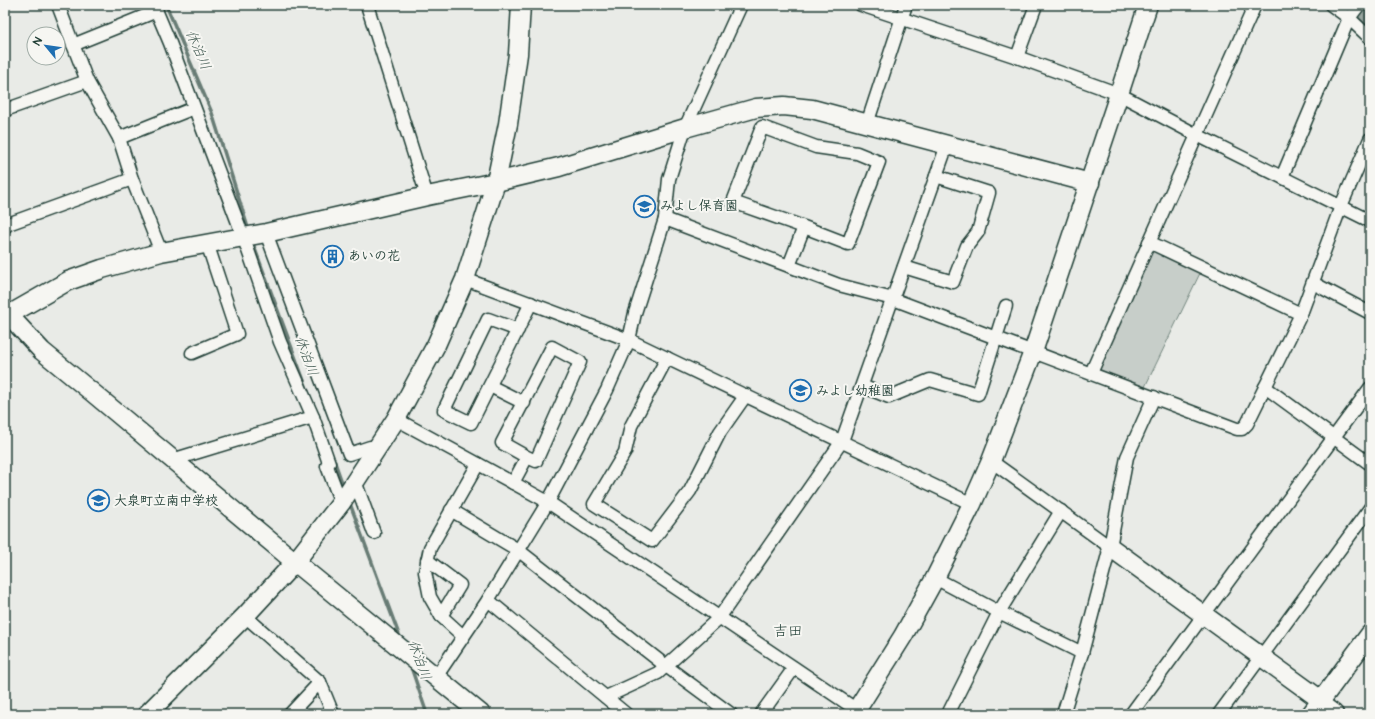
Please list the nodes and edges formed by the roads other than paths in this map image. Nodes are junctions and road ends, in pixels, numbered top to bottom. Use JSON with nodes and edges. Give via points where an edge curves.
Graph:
{"nodes":[{"id":1,"x":58,"y":5,"type":"edge"},
{"id":2,"x":367,"y":5,"type":"edge"},
{"id":3,"x":521,"y":5,"type":"edge"},
{"id":4,"x":741,"y":5,"type":"edge"},
{"id":5,"x":861,"y":5,"type":"edge"},
{"id":6,"x":906,"y":5,"type":"edge"},
{"id":7,"x":1036,"y":5,"type":"edge"},
{"id":8,"x":1148,"y":5,"type":"edge"},
{"id":9,"x":1254,"y":5,"type":"edge"},
{"id":10,"x":1331,"y":5,"type":"edge"},
{"id":11,"x":1359,"y":5,"type":"edge"},
{"id":12,"x":155,"y":8,"type":"edge"},
{"id":13,"x":1350,"y":16,"type":"junction"},
{"id":14,"x":902,"y":18,"type":"junction"},
{"id":15,"x":1370,"y":38,"type":"edge"},
{"id":16,"x":73,"y":45,"type":"junction"},
{"id":17,"x":1017,"y":58,"type":"junction"},
{"id":18,"x":87,"y":81,"type":"junction"},
{"id":19,"x":1120,"y":94,"type":"junction"},
{"id":20,"x":194,"y":108,"type":"junction"},
{"id":21,"x":5,"y":110,"type":"edge"},
{"id":22,"x":866,"y":124,"type":"junction"},
{"id":23,"x":685,"y":128,"type":"junction"},
{"id":24,"x":1197,"y":135,"type":"junction"},
{"id":25,"x":119,"y":138,"type":"junction"},
{"id":26,"x":1370,"y":139,"type":"edge"},
{"id":27,"x":947,"y":145,"type":"junction"},
{"id":28,"x":936,"y":176,"type":"junction"},
{"id":29,"x":1282,"y":177,"type":"junction"},
{"id":30,"x":132,"y":179,"type":"junction"},
{"id":31,"x":496,"y":182,"type":"junction"},
{"id":32,"x":1090,"y":183,"type":"junction"},
{"id":33,"x":427,"y":196,"type":"junction"},
{"id":34,"x":1341,"y":206,"type":"junction"},
{"id":35,"x":665,"y":219,"type":"junction"},
{"id":36,"x":1370,"y":221,"type":"edge"},
{"id":37,"x":6,"y":223,"type":"edge"},
{"id":38,"x":804,"y":227,"type":"junction"},
{"id":39,"x":256,"y":234,"type":"junction"},
{"id":40,"x":1149,"y":242,"type":"junction"},
{"id":41,"x":207,"y":243,"type":"junction"},
{"id":42,"x":161,"y":252,"type":"junction"},
{"id":43,"x":789,"y":266,"type":"junction"},
{"id":44,"x":904,"y":267,"type":"junction"},
{"id":45,"x":465,"y":279,"type":"junction"},
{"id":46,"x":1313,"y":283,"type":"junction"},
{"id":47,"x":893,"y":299,"type":"junction"},
{"id":48,"x":531,"y":303,"type":"junction"},
{"id":49,"x":1006,"y":306,"type":"dead end"},
{"id":50,"x":1370,"y":313,"type":"edge"},
{"id":51,"x":6,"y":314,"type":"edge"},
{"id":52,"x":1301,"y":314,"type":"junction"},
{"id":53,"x":518,"y":330,"type":"junction"},
{"id":54,"x":997,"y":338,"type":"junction"},
{"id":55,"x":629,"y":340,"type":"junction"},
{"id":56,"x":1033,"y":352,"type":"junction"},
{"id":57,"x":192,"y":353,"type":"dead end"},
{"id":58,"x":667,"y":358,"type":"junction"},
{"id":59,"x":1091,"y":373,"type":"junction"},
{"id":60,"x":490,"y":386,"type":"junction"},
{"id":61,"x":862,"y":386,"type":"junction"},
{"id":62,"x":1265,"y":387,"type":"junction"},
{"id":63,"x":1370,"y":388,"type":"edge"},
{"id":64,"x":746,"y":395,"type":"junction"},
{"id":65,"x":1154,"y":397,"type":"junction"},
{"id":66,"x":524,"y":403,"type":"junction"},
{"id":67,"x":313,"y":417,"type":"junction"},
{"id":68,"x":396,"y":419,"type":"junction"},
{"id":69,"x":1333,"y":437,"type":"junction"},
{"id":70,"x":842,"y":441,"type":"junction"},
{"id":71,"x":378,"y":446,"type":"junction"},
{"id":72,"x":528,"y":457,"type":"junction"},
{"id":73,"x":172,"y":460,"type":"junction"},
{"id":74,"x":991,"y":461,"type":"junction"},
{"id":75,"x":478,"y":464,"type":"junction"},
{"id":76,"x":1370,"y":464,"type":"edge"},
{"id":77,"x":513,"y":483,"type":"junction"},
{"id":78,"x":348,"y":492,"type":"junction"},
{"id":79,"x":548,"y":502,"type":"junction"},
{"id":80,"x":972,"y":504,"type":"junction"},
{"id":81,"x":1370,"y":508,"type":"edge"},
{"id":82,"x":451,"y":510,"type":"junction"},
{"id":83,"x":1061,"y":511,"type":"junction"},
{"id":84,"x":374,"y":533,"type":"dead end"},
{"id":85,"x":1110,"y":547,"type":"junction"},
{"id":86,"x":518,"y":550,"type":"junction"},
{"id":87,"x":427,"y":560,"type":"junction"},
{"id":88,"x":295,"y":562,"type":"junction"},
{"id":89,"x":935,"y":578,"type":"junction"},
{"id":90,"x":488,"y":600,"type":"junction"},
{"id":91,"x":999,"y":612,"type":"junction"},
{"id":92,"x":1204,"y":614,"type":"junction"},
{"id":93,"x":245,"y":616,"type":"junction"},
{"id":94,"x":441,"y":616,"type":"junction"},
{"id":95,"x":719,"y":618,"type":"junction"},
{"id":96,"x":1370,"y":634,"type":"edge"},
{"id":97,"x":463,"y":636,"type":"junction"},
{"id":98,"x":1082,"y":653,"type":"junction"},
{"id":99,"x":1261,"y":657,"type":"junction"},
{"id":100,"x":666,"y":666,"type":"junction"},
{"id":101,"x":794,"y":668,"type":"junction"},
{"id":102,"x":436,"y":677,"type":"junction"},
{"id":103,"x":320,"y":682,"type":"junction"},
{"id":104,"x":606,"y":697,"type":"junction"},
{"id":105,"x":1317,"y":706,"type":"edge"},
{"id":106,"x":855,"y":712,"type":"edge"},
{"id":107,"x":147,"y":714,"type":"edge"},
{"id":108,"x":290,"y":714,"type":"edge"},
{"id":109,"x":333,"y":714,"type":"edge"},
{"id":110,"x":481,"y":714,"type":"edge"},
{"id":111,"x":626,"y":714,"type":"edge"},
{"id":112,"x":731,"y":714,"type":"edge"},
{"id":113,"x":761,"y":714,"type":"edge"},
{"id":114,"x":948,"y":714,"type":"edge"},
{"id":115,"x":1063,"y":714,"type":"edge"},
{"id":116,"x":1131,"y":714,"type":"edge"},
{"id":117,"x":1219,"y":714,"type":"edge"},
{"id":118,"x":1334,"y":714,"type":"edge"}],
"edges":[{"from":1,"to":16,"type":"street"},
{"from":2,"to":33,"type":"street"},
{"from":3,"to":31,"type":"street","via":[[518,54],[508,124]]},
{"from":4,"to":23,"type":"street"},
{"from":5,"to":14,"type":"street"},
{"from":6,"to":14,"type":"street"},
{"from":7,"to":17,"type":"street"},
{"from":8,"to":19,"type":"street"},
{"from":9,"to":24,"type":"street"},
{"from":10,"to":13,"type":"street"},
{"from":11,"to":13,"type":"street"},
{"from":12,"to":16,"type":"street"},
{"from":12,"to":20,"type":"street"},
{"from":13,"to":15,"type":"street"},
{"from":13,"to":29,"type":"street"},
{"from":14,"to":17,"type":"street"},
{"from":14,"to":22,"type":"street"},
{"from":16,"to":18,"type":"street"},
{"from":17,"to":19,"type":"street"},
{"from":18,"to":21,"type":"street"},
{"from":18,"to":25,"type":"street"},
{"from":19,"to":24,"type":"street"},
{"from":19,"to":32,"type":"street"},
{"from":20,"to":25,"type":"street"},
{"from":20,"to":39,"type":"street"},
{"from":22,"to":23,"type":"street","via":[[812,109],[784,106],[756,108]]},
{"from":22,"to":27,"type":"street"},
{"from":23,"to":31,"type":"street","via":[[586,159]]},
{"from":23,"to":35,"type":"street","via":[[669,179]]},
{"from":24,"to":29,"type":"street"},
{"from":24,"to":40,"type":"street"},
{"from":25,"to":30,"type":"street"},
{"from":26,"to":34,"type":"street"},
{"from":27,"to":28,"type":"street"},
{"from":27,"to":32,"type":"street"},
{"from":28,"to":44,"type":"street"},
{"from":28,"to":44,"type":"street","via":[[989,193],[978,232],[967,246],[953,282]]},
{"from":29,"to":34,"type":"street"},
{"from":30,"to":37,"type":"street"},
{"from":30,"to":42,"type":"street"},
{"from":31,"to":33,"type":"street"},
{"from":31,"to":45,"type":"street"},
{"from":32,"to":56,"type":"street"},
{"from":33,"to":39,"type":"street"},
{"from":34,"to":36,"type":"street"},
{"from":34,"to":46,"type":"street"},
{"from":35,"to":43,"type":"street"},
{"from":35,"to":55,"type":"street"},
{"from":38,"to":38,"type":"street","via":[[733,202],[762,127],[816,147],[857,153],[879,162],[848,244]]},
{"from":38,"to":43,"type":"street"},
{"from":39,"to":41,"type":"street"},
{"from":39,"to":67,"type":"street","via":[[280,342]]},
{"from":39,"to":71,"type":"street","via":[[349,454]]},
{"from":40,"to":52,"type":"street"},
{"from":40,"to":59,"type":"street"},
{"from":41,"to":42,"type":"street"},
{"from":41,"to":57,"type":"street","via":[[238,334]]},
{"from":42,"to":51,"type":"street","via":[[68,281]]},
{"from":43,"to":47,"type":"street","via":[[839,285]]},
{"from":44,"to":47,"type":"street"},
{"from":45,"to":48,"type":"street"},
{"from":45,"to":68,"type":"street","via":[[436,345]]},
{"from":46,"to":50,"type":"street"},
{"from":46,"to":52,"type":"street"},
{"from":47,"to":54,"type":"street"},
{"from":47,"to":61,"type":"street"},
{"from":48,"to":53,"type":"street"},
{"from":48,"to":55,"type":"street"},
{"from":49,"to":54,"type":"street"},
{"from":51,"to":73,"type":"street","via":[[42,351]]},
{"from":52,"to":62,"type":"street"},
{"from":53,"to":60,"type":"street"},
{"from":53,"to":60,"type":"street","via":[[488,319],[444,410],[471,423]]},
{"from":54,"to":56,"type":"street"},
{"from":54,"to":61,"type":"street","via":[[978,394],[930,380],[889,397]]},
{"from":55,"to":58,"type":"street"},
{"from":55,"to":79,"type":"street","via":[[607,390]]},
{"from":56,"to":59,"type":"street"},
{"from":56,"to":74,"type":"street"},
{"from":58,"to":64,"type":"street"},
{"from":58,"to":64,"type":"street","via":[[631,426],[625,452],[594,504],[652,541],[690,491],[720,432]]},
{"from":59,"to":65,"type":"street"},
{"from":60,"to":66,"type":"street"},
{"from":61,"to":70,"type":"street"},
{"from":62,"to":65,"type":"street","via":[[1242,429]]},
{"from":62,"to":69,"type":"street"},
{"from":63,"to":69,"type":"street"},
{"from":64,"to":70,"type":"street"},
{"from":65,"to":85,"type":"street","via":[[1127,457]]},
{"from":66,"to":72,"type":"street","via":[[502,443]]},
{"from":66,"to":72,"type":"street","via":[[552,347],[580,362],[536,461]]},
{"from":67,"to":73,"type":"street"},
{"from":67,"to":78,"type":"street","via":[[329,463],[327,466]]},
{"from":68,"to":71,"type":"street"},
{"from":68,"to":75,"type":"street"},
{"from":69,"to":76,"type":"street"},
{"from":69,"to":92,"type":"street"},
{"from":70,"to":80,"type":"street"},
{"from":70,"to":95,"type":"street"},
{"from":71,"to":78,"type":"street"},
{"from":72,"to":77,"type":"street"},
{"from":73,"to":88,"type":"street"},
{"from":74,"to":80,"type":"street"},
{"from":74,"to":83,"type":"street"},
{"from":75,"to":77,"type":"street"},
{"from":75,"to":82,"type":"street"},
{"from":77,"to":79,"type":"street"},
{"from":78,"to":84,"type":"street"},
{"from":78,"to":88,"type":"street"},
{"from":79,"to":86,"type":"street"},
{"from":79,"to":95,"type":"street"},
{"from":80,"to":89,"type":"street"},
{"from":81,"to":99,"type":"street"},
{"from":82,"to":86,"type":"street"},
{"from":82,"to":87,"type":"street","via":[[430,548]]},
{"from":83,"to":85,"type":"street"},
{"from":83,"to":91,"type":"street"},
{"from":85,"to":92,"type":"street"},
{"from":85,"to":98,"type":"street"},
{"from":86,"to":90,"type":"street"},
{"from":86,"to":100,"type":"street"},
{"from":87,"to":94,"type":"street","via":[[430,597]]},
{"from":87,"to":94,"type":"street","via":[[460,585]]},
{"from":88,"to":93,"type":"street"},
{"from":88,"to":102,"type":"street"},
{"from":89,"to":91,"type":"street"},
{"from":89,"to":106,"type":"street","via":[[903,636]]},
{"from":90,"to":97,"type":"street"},
{"from":90,"to":104,"type":"street"},
{"from":91,"to":98,"type":"street"},
{"from":91,"to":114,"type":"street"},
{"from":92,"to":99,"type":"street"},
{"from":92,"to":116,"type":"street"},
{"from":93,"to":103,"type":"street"},
{"from":93,"to":107,"type":"street"},
{"from":94,"to":97,"type":"street"},
{"from":95,"to":100,"type":"street"},
{"from":95,"to":101,"type":"street"},
{"from":96,"to":105,"type":"street"},
{"from":97,"to":102,"type":"street"},
{"from":98,"to":115,"type":"street"},
{"from":99,"to":105,"type":"street"},
{"from":99,"to":117,"type":"street"},
{"from":100,"to":104,"type":"street","via":[[658,673]]},
{"from":100,"to":112,"type":"street"},
{"from":101,"to":106,"type":"street"},
{"from":101,"to":113,"type":"street"},
{"from":102,"to":110,"type":"street"},
{"from":103,"to":108,"type":"street"},
{"from":103,"to":109,"type":"street"},
{"from":104,"to":111,"type":"street"},
{"from":105,"to":118,"type":"street"}]}
